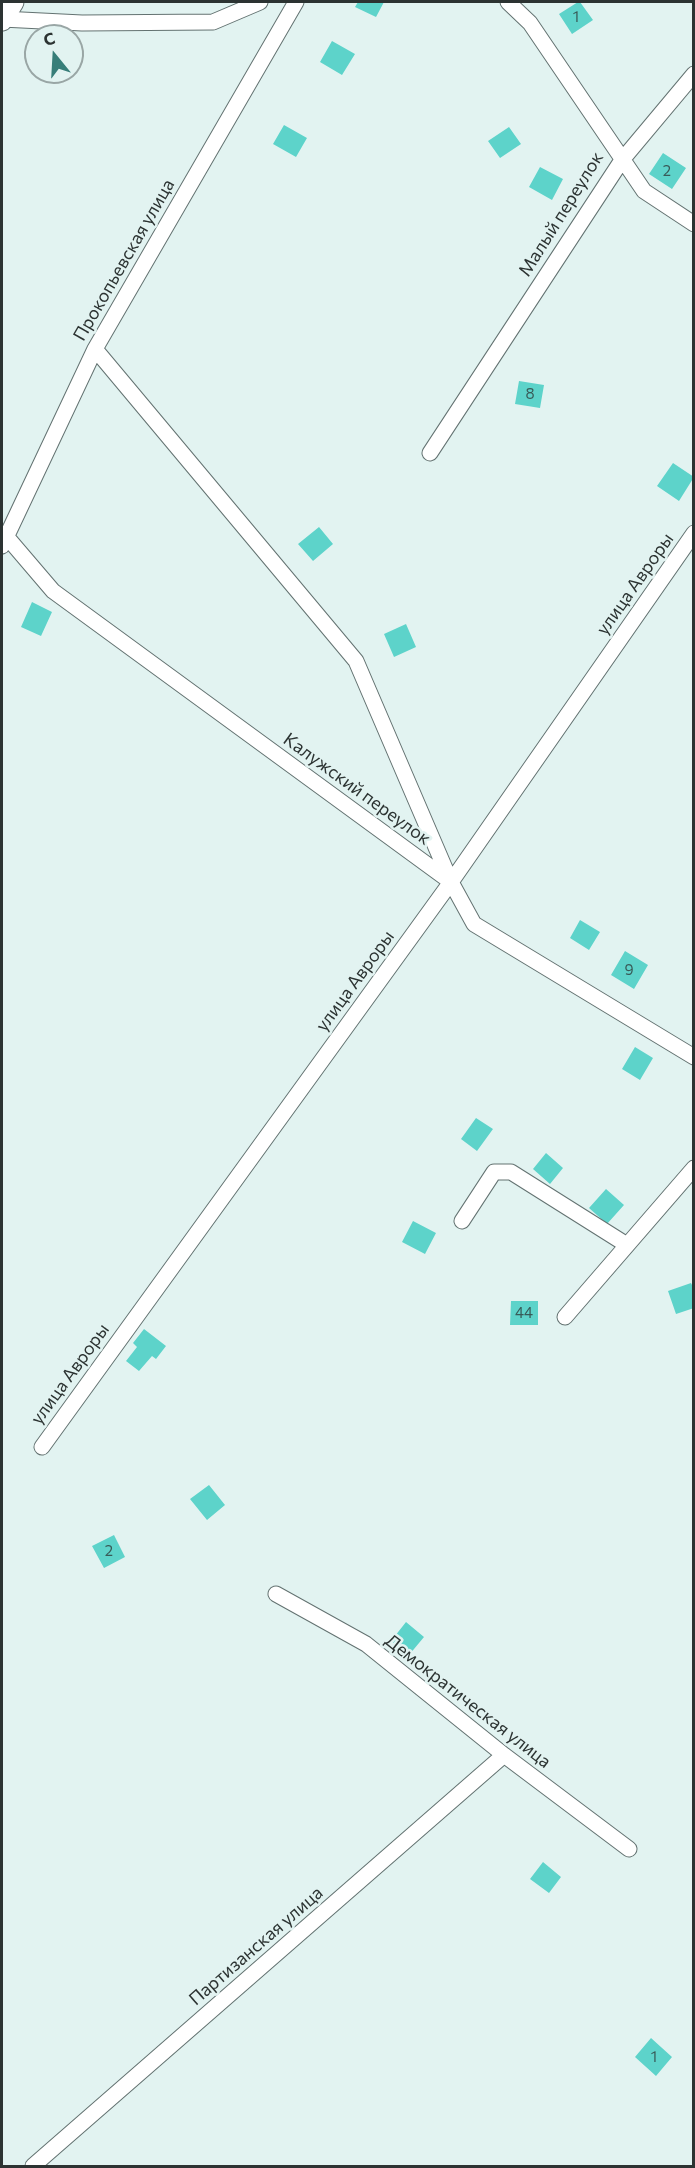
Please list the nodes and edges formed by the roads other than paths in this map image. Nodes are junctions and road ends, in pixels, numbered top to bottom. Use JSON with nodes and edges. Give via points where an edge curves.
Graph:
{"nodes":[{"id":1,"x":13,"y":2,"type":"edge"},
{"id":2,"x":260,"y":2,"type":"edge"},
{"id":3,"x":296,"y":2,"type":"edge"},
{"id":4,"x":508,"y":2,"type":"edge"},
{"id":5,"x":2,"y":19,"type":"edge"},
{"id":6,"x":693,"y":74,"type":"edge"},
{"id":7,"x":622,"y":160,"type":"junction"},
{"id":8,"x":693,"y":224,"type":"edge"},
{"id":9,"x":95,"y":349,"type":"junction"},
{"id":10,"x":430,"y":453,"type":"dead end"},
{"id":11,"x":693,"y":533,"type":"edge"},
{"id":12,"x":4,"y":541,"type":"edge"},
{"id":13,"x":451,"y":882,"type":"junction"},
{"id":14,"x":693,"y":1057,"type":"edge"},
{"id":15,"x":693,"y":1168,"type":"edge"},
{"id":16,"x":462,"y":1221,"type":"dead end"},
{"id":17,"x":627,"y":1245,"type":"junction"},
{"id":18,"x":565,"y":1317,"type":"dead end"},
{"id":19,"x":42,"y":1447,"type":"dead end"},
{"id":20,"x":276,"y":1594,"type":"dead end"},
{"id":21,"x":504,"y":1755,"type":"junction"},
{"id":22,"x":629,"y":1849,"type":"dead end"},
{"id":23,"x":33,"y":2166,"type":"edge"}],
"edges":[{"from":1,"to":5,"type":"main road"},
{"from":2,"to":5,"type":"street","via":[[213,22]]},
{"from":3,"to":9,"type":"street","name":"Прокопьевская улица"},
{"from":4,"to":7,"type":"street","name":"Малый переулок","via":[[530,23]]},
{"from":6,"to":7,"type":"street"},
{"from":7,"to":8,"type":"street","via":[[644,191]]},
{"from":7,"to":10,"type":"street","name":"Малый переулок"},
{"from":9,"to":12,"type":"street","name":"Прокопьевская улица"},
{"from":9,"to":13,"type":"street","via":[[356,661]]},
{"from":11,"to":13,"type":"street","name":"улица Авроры"},
{"from":12,"to":13,"type":"street","name":"Калужский переулок","via":[[53,591]]},
{"from":13,"to":14,"type":"street","name":"Калужский переулок","via":[[474,924]]},
{"from":13,"to":19,"type":"street","name":"улица Авроры"},
{"from":15,"to":17,"type":"street"},
{"from":16,"to":17,"type":"street","via":[[494,1172],[511,1172]]},
{"from":17,"to":18,"type":"street"},
{"from":20,"to":21,"type":"street","name":"Демократическая улица","via":[[366,1644]]},
{"from":21,"to":22,"type":"street","name":"Демократическая улица"},
{"from":21,"to":23,"type":"street","name":"Партизанская улица"}]}
